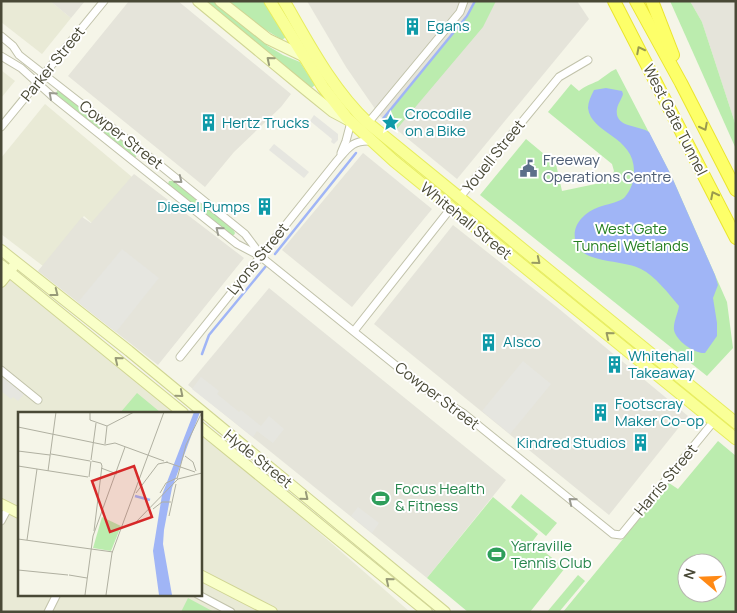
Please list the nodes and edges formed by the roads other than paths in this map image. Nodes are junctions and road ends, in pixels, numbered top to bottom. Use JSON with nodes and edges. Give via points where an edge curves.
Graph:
{"nodes":[{"id":1,"x":104,"y":1,"type":"edge"},
{"id":2,"x":198,"y":1,"type":"edge"},
{"id":3,"x":220,"y":1,"type":"edge"},
{"id":4,"x":270,"y":1,"type":"edge"},
{"id":5,"x":284,"y":1,"type":"edge"},
{"id":6,"x":464,"y":1,"type":"edge"},
{"id":7,"x":614,"y":1,"type":"edge"},
{"id":8,"x":636,"y":1,"type":"edge"},
{"id":9,"x":652,"y":1,"type":"edge"},
{"id":10,"x":1,"y":36,"type":"edge"},
{"id":11,"x":1,"y":56,"type":"edge"},
{"id":12,"x":303,"y":56,"type":"junction"},
{"id":13,"x":588,"y":60,"type":"dead end"},
{"id":14,"x":44,"y":75,"type":"junction"},
{"id":15,"x":329,"y":76,"type":"junction"},
{"id":16,"x":38,"y":82,"type":"junction"},
{"id":17,"x":681,"y":84,"type":"junction"},
{"id":18,"x":351,"y":122,"type":"junction"},
{"id":19,"x":368,"y":123,"type":"junction"},
{"id":20,"x":1,"y":127,"type":"edge"},
{"id":21,"x":371,"y":141,"type":"junction"},
{"id":22,"x":336,"y":162,"type":"junction"},
{"id":23,"x":736,"y":190,"type":"edge"},
{"id":24,"x":460,"y":197,"type":"junction"},
{"id":25,"x":450,"y":208,"type":"junction"},
{"id":26,"x":736,"y":238,"type":"edge"},
{"id":27,"x":1,"y":250,"type":"edge"},
{"id":28,"x":260,"y":256,"type":"junction"},
{"id":29,"x":17,"y":262,"type":"junction"},
{"id":30,"x":5,"y":269,"type":"edge"},
{"id":31,"x":1,"y":282,"type":"edge"},
{"id":32,"x":588,"y":303,"type":"junction"},
{"id":33,"x":581,"y":312,"type":"junction"},
{"id":34,"x":354,"y":331,"type":"junction"},
{"id":35,"x":180,"y":356,"type":"dead end"},
{"id":36,"x":1,"y":370,"type":"edge"},
{"id":37,"x":161,"y":378,"type":"junction"},
{"id":38,"x":152,"y":389,"type":"junction"},
{"id":39,"x":38,"y":400,"type":"dead end"},
{"id":40,"x":182,"y":412,"type":"edge"},
{"id":41,"x":722,"y":412,"type":"junction"},
{"id":42,"x":714,"y":421,"type":"junction"},
{"id":43,"x":736,"y":423,"type":"edge"},
{"id":44,"x":201,"y":428,"type":"edge"},
{"id":45,"x":736,"y":439,"type":"edge"},
{"id":46,"x":5,"y":506,"type":"edge"},
{"id":47,"x":18,"y":512,"type":"edge"},
{"id":48,"x":1,"y":521,"type":"edge"},
{"id":49,"x":615,"y":535,"type":"joint"},
{"id":50,"x":201,"y":576,"type":"edge"},
{"id":51,"x":55,"y":596,"type":"edge"},
{"id":52,"x":201,"y":596,"type":"edge"},
{"id":53,"x":48,"y":612,"type":"edge"},
{"id":54,"x":231,"y":612,"type":"edge"},
{"id":55,"x":272,"y":612,"type":"edge"},
{"id":56,"x":426,"y":612,"type":"edge"},
{"id":57,"x":446,"y":612,"type":"edge"}],
"edges":[{"from":1,"to":14,"type":"street","name":"Parker Street"},
{"from":18,"to":2,"type":"street","name":"Whitehall Street","one_way":true,"via":[[319,101]]},
{"from":3,"to":12,"type":"street","via":[[268,39]]},
{"from":4,"to":12,"type":"main road"},
{"from":5,"to":15,"type":"main road","name":"Whitehall Street"},
{"from":6,"to":19,"type":"street","via":[[460,12]]},
{"from":26,"to":7,"type":"highway","name":"West Gate Tunnel","one_way":true},
{"from":8,"to":17,"type":"highway","name":"West Gate Tunnel"},
{"from":9,"to":17,"type":"highway","via":[[674,54]]},
{"from":10,"to":14,"type":"street","name":"Cowper Street","via":[[19,56]]},
{"from":11,"to":16,"type":"street","name":"Cowper Street"},
{"from":12,"to":15,"type":"main road"},
{"from":12,"to":18,"type":"main road"},
{"from":13,"to":24,"type":"street","name":"Youell Street","via":[[559,77]]},
{"from":14,"to":16,"type":"street","name":"Parker Street"},
{"from":14,"to":28,"type":"street","name":"Cowper Street","one_way":true,"via":[[245,234]]},
{"from":15,"to":19,"type":"main road","name":"Whitehall Street","via":[[344,98]]},
{"from":16,"to":20,"type":"street","name":"Parker Street"},
{"from":28,"to":16,"type":"street","name":"Cowper Street","one_way":true,"via":[[237,244]]},
{"from":17,"to":23,"type":"highway","name":"West Gate Tunnel","one_way":true},
{"from":18,"to":21,"type":"main road","name":"Whitehall Street"},
{"from":18,"to":22,"type":"street","name":"Lyons Street"},
{"from":19,"to":24,"type":"main road","name":"Whitehall Street"},
{"from":21,"to":22,"type":"street","name":"Lyons Street","via":[[354,142]]},
{"from":21,"to":25,"type":"main road","name":"Whitehall Street"},
{"from":22,"to":28,"type":"street","name":"Lyons Street"},
{"from":24,"to":25,"type":"main road","name":"Youell Street"},
{"from":24,"to":32,"type":"main road","name":"Whitehall Street","one_way":true},
{"from":25,"to":33,"type":"main road","name":"Whitehall Street"},
{"from":25,"to":34,"type":"street","name":"Youell Street"},
{"from":27,"to":29,"type":"street","name":"Hyde Street"},
{"from":28,"to":34,"type":"street","name":"Cowper Street"},
{"from":28,"to":35,"type":"street","name":"Lyons Street"},
{"from":29,"to":30,"type":"street"},
{"from":29,"to":37,"type":"street","name":"Hyde Street","one_way":true},
{"from":30,"to":31,"type":"street"},
{"from":38,"to":30,"type":"street","one_way":true},
{"from":32,"to":33,"type":"main road"},
{"from":32,"to":41,"type":"main road","name":"Whitehall Street"},
{"from":42,"to":33,"type":"main road","name":"Whitehall Street","one_way":true},
{"from":49,"to":34,"type":"street","name":"Cowper Street","one_way":true,"via":[[463,413],[425,389]]},
{"from":36,"to":39,"type":"street"},
{"from":37,"to":38,"type":"street"},
{"from":37,"to":57,"type":"street","name":"Hyde Street","one_way":true},
{"from":38,"to":40,"type":"street"},
{"from":41,"to":42,"type":"main road"},
{"from":41,"to":43,"type":"main road","name":"Whitehall Street"},
{"from":42,"to":45,"type":"main road","name":"Whitehall Street"},
{"from":42,"to":49,"type":"street","name":"Harris Street","via":[[621,535]]},
{"from":56,"to":44,"type":"street","name":"Hyde Street","one_way":true},
{"from":46,"to":47,"type":"street"},
{"from":46,"to":48,"type":"street"},
{"from":50,"to":55,"type":"street"},
{"from":51,"to":53,"type":"street"},
{"from":52,"to":54,"type":"street"}]}
